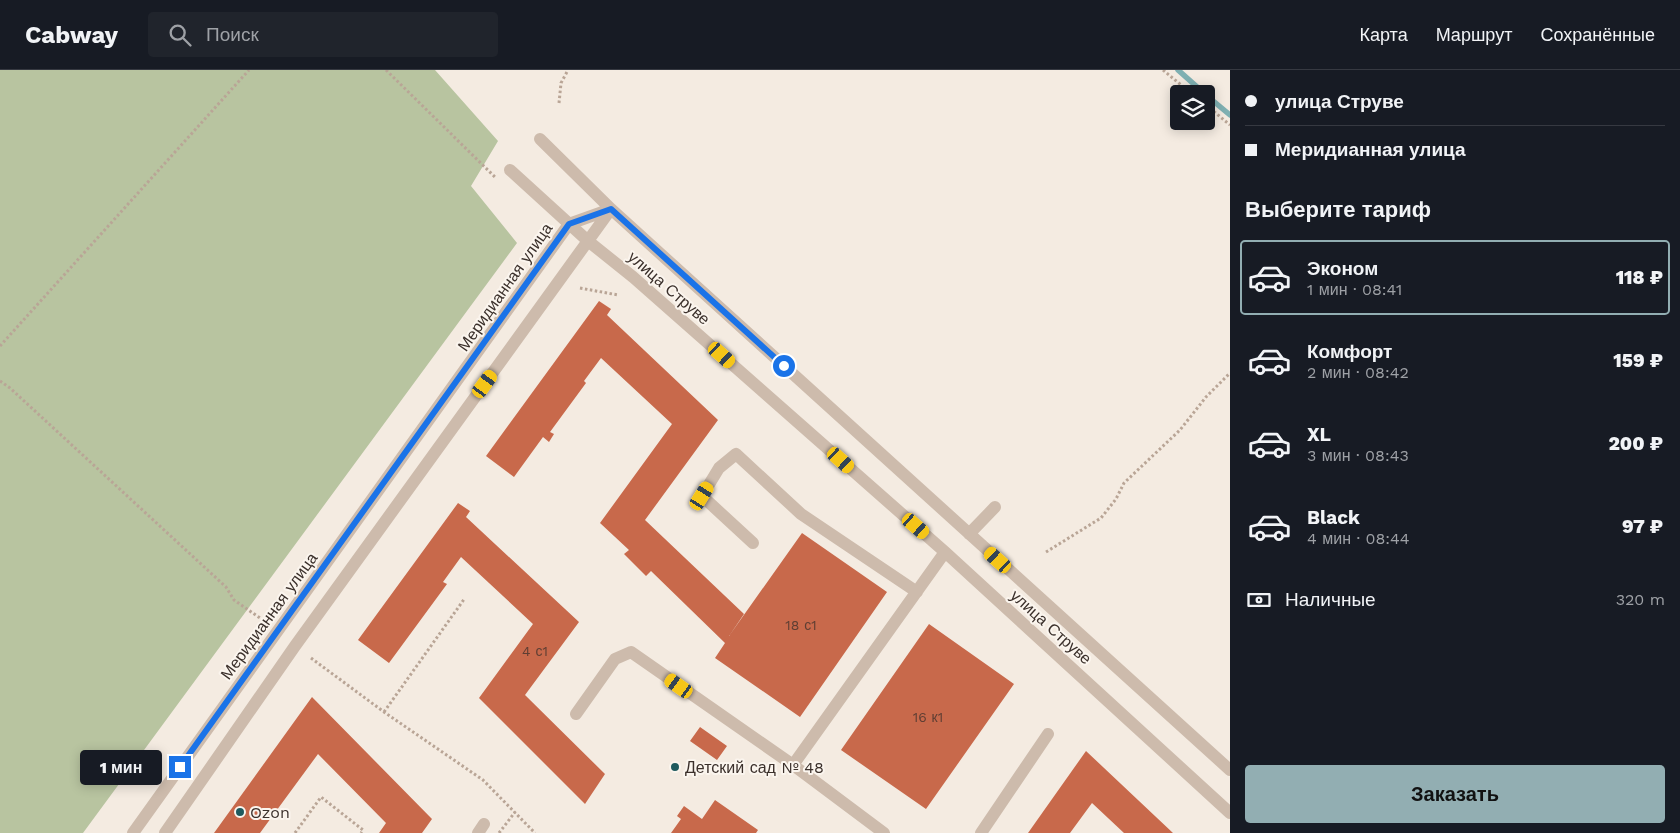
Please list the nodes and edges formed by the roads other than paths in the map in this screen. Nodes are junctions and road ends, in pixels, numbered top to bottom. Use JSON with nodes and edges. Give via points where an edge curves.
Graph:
{"nodes":[{"id":1,"x":540,"y":139,"type":"dead end"},
{"id":2,"x":510,"y":170,"type":"dead end"},
{"id":3,"x":611,"y":209,"type":"junction"},
{"id":4,"x":569,"y":224,"type":"junction"},
{"id":5,"x":588,"y":241,"type":"junction"},
{"id":6,"x":995,"y":506,"type":"dead end"},
{"id":7,"x":970,"y":534,"type":"junction"},
{"id":8,"x":753,"y":543,"type":"dead end"},
{"id":9,"x":945,"y":552,"type":"junction"},
{"id":10,"x":917,"y":592,"type":"junction"},
{"id":11,"x":576,"y":714,"type":"dead end"},
{"id":12,"x":1048,"y":734,"type":"dead end"},
{"id":13,"x":793,"y":765,"type":"junction"},
{"id":14,"x":1230,"y":770,"type":"edge"},
{"id":15,"x":1230,"y":813,"type":"edge"},
{"id":16,"x":133,"y":833,"type":"edge"},
{"id":17,"x":165,"y":833,"type":"edge"},
{"id":18,"x":884,"y":833,"type":"edge"},
{"id":19,"x":980,"y":833,"type":"edge"}],
"edges":[{"from":1,"to":3,"type":"street","name":"улица Струве"},
{"from":2,"to":4,"type":"street","name":"улица Струве"},
{"from":3,"to":4,"type":"street","name":"Меридианная улица"},
{"from":3,"to":5,"type":"street"},
{"from":3,"to":7,"type":"street","name":"улица Струве"},
{"from":4,"to":5,"type":"street","name":"улица Струве"},
{"from":4,"to":16,"type":"street","name":"Меридианная улица"},
{"from":5,"to":9,"type":"street","name":"улица Струве","via":[[641,283]]},
{"from":5,"to":17,"type":"street","via":[[295,646]]},
{"from":6,"to":7,"type":"street"},
{"from":7,"to":14,"type":"street","name":"улица Струве"},
{"from":8,"to":10,"type":"street","via":[[702,496],[719,468],[736,454],[801,514]]},
{"from":9,"to":10,"type":"street"},
{"from":9,"to":15,"type":"street","name":"улица Струве"},
{"from":10,"to":13,"type":"street"},
{"from":11,"to":13,"type":"street","via":[[615,659],[631,652]]},
{"from":12,"to":19,"type":"street"},
{"from":13,"to":18,"type":"street"}]}
